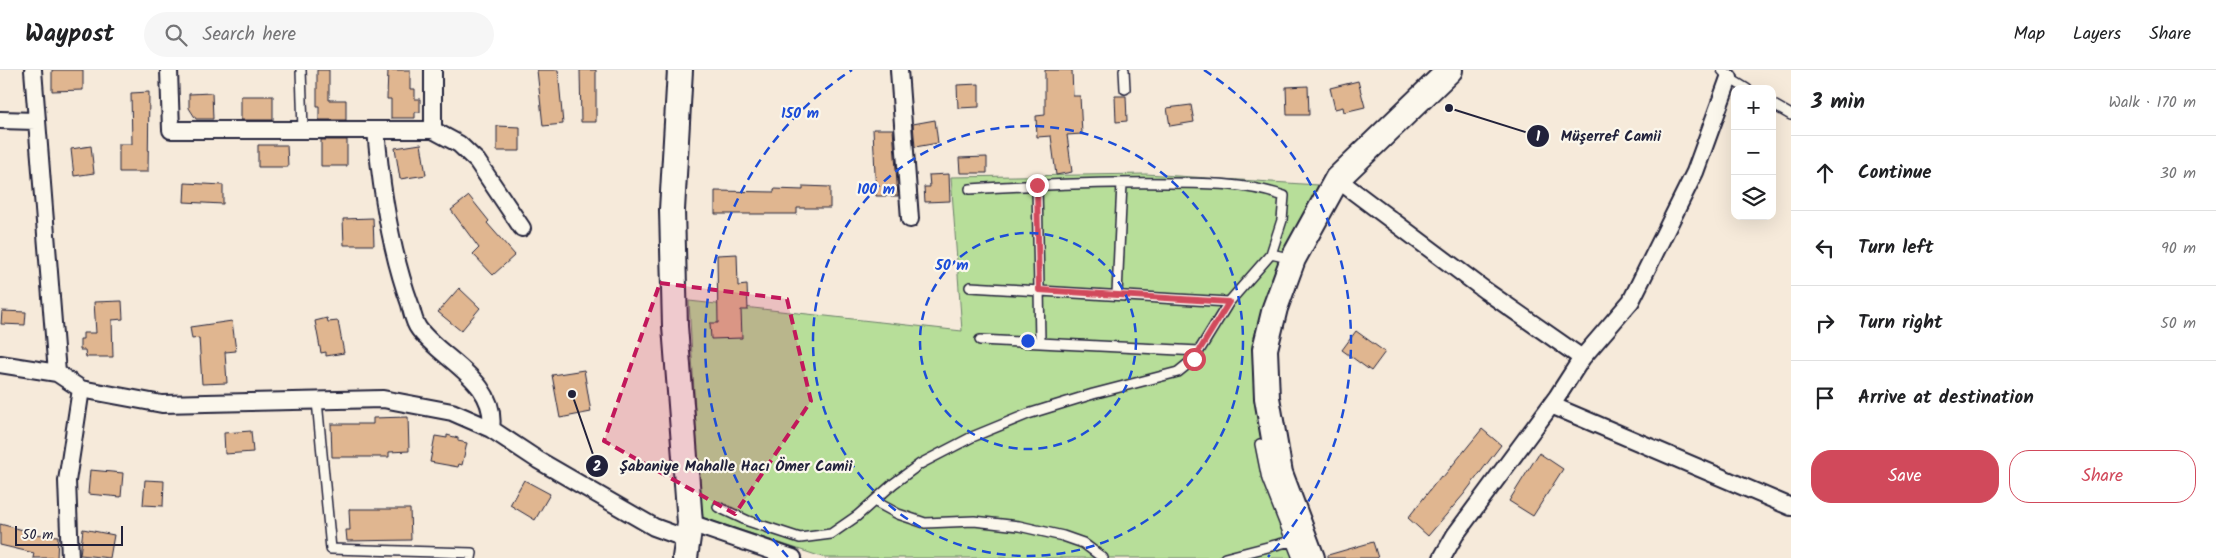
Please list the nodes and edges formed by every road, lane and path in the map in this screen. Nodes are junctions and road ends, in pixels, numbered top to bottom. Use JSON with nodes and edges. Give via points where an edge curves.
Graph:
{"nodes":[{"id":1,"x":33,"y":70,"type":"edge"},
{"id":2,"x":169,"y":70,"type":"edge"},
{"id":3,"x":301,"y":70,"type":"edge"},
{"id":4,"x":433,"y":70,"type":"edge"},
{"id":5,"x":680,"y":70,"type":"edge"},
{"id":6,"x":899,"y":70,"type":"edge"},
{"id":7,"x":1124,"y":70,"type":"edge"},
{"id":8,"x":1450,"y":70,"type":"edge"},
{"id":9,"x":1725,"y":74,"type":"edge"},
{"id":10,"x":1741,"y":85,"type":"edge"},
{"id":11,"x":1125,"y":89,"type":"dead end"},
{"id":12,"x":1776,"y":107,"type":"edge"},
{"id":13,"x":1791,"y":116,"type":"edge"},
{"id":14,"x":0,"y":120,"type":"edge"},
{"id":15,"x":36,"y":121,"type":"junction"},
{"id":16,"x":303,"y":130,"type":"junction"},
{"id":17,"x":376,"y":130,"type":"junction"},
{"id":18,"x":433,"y":130,"type":"junction"},
{"id":19,"x":1337,"y":179,"type":"junction"},
{"id":20,"x":1122,"y":183,"type":"junction"},
{"id":21,"x":1037,"y":185,"type":"junction"},
{"id":22,"x":970,"y":189,"type":"dead end"},
{"id":23,"x":910,"y":219,"type":"dead end"},
{"id":24,"x":522,"y":228,"type":"dead end"},
{"id":25,"x":1282,"y":257,"type":"junction"},
{"id":26,"x":970,"y":286,"type":"dead end"},
{"id":27,"x":1039,"y":290,"type":"junction"},
{"id":28,"x":1117,"y":294,"type":"junction"},
{"id":29,"x":1229,"y":302,"type":"junction"},
{"id":30,"x":980,"y":340,"type":"dead end"},
{"id":31,"x":1040,"y":341,"type":"junction"},
{"id":32,"x":1200,"y":351,"type":"junction"},
{"id":33,"x":1582,"y":358,"type":"junction"},
{"id":34,"x":0,"y":364,"type":"edge"},
{"id":35,"x":58,"y":373,"type":"junction"},
{"id":36,"x":81,"y":389,"type":"junction"},
{"id":37,"x":317,"y":401,"type":"junction"},
{"id":38,"x":1551,"y":405,"type":"junction"},
{"id":39,"x":491,"y":429,"type":"junction"},
{"id":40,"x":1260,"y":444,"type":"dead end"},
{"id":41,"x":874,"y":500,"type":"junction"},
{"id":42,"x":718,"y":507,"type":"dead end"},
{"id":43,"x":1791,"y":507,"type":"edge"},
{"id":44,"x":687,"y":540,"type":"edge"},
{"id":45,"x":1291,"y":540,"type":"junction"},
{"id":46,"x":70,"y":558,"type":"edge"},
{"id":47,"x":471,"y":558,"type":"edge"},
{"id":48,"x":793,"y":558,"type":"edge"},
{"id":49,"x":1103,"y":558,"type":"edge"},
{"id":50,"x":1225,"y":558,"type":"edge"},
{"id":51,"x":1298,"y":558,"type":"edge"},
{"id":52,"x":1312,"y":558,"type":"edge"},
{"id":53,"x":1442,"y":558,"type":"edge"}],
"edges":[{"from":1,"to":15,"type":"street"},
{"from":2,"to":16,"type":"street","via":[[171,130]]},
{"from":3,"to":16,"type":"lane"},
{"from":4,"to":18,"type":"street"},
{"from":5,"to":44,"type":"street","via":[[672,210]]},
{"from":6,"to":23,"type":"street"},
{"from":7,"to":11,"type":"lane"},
{"from":8,"to":19,"type":"street"},
{"from":9,"to":10,"type":"lane"},
{"from":9,"to":33,"type":"street","via":[[1695,172],[1631,301]]},
{"from":12,"to":13,"type":"lane"},
{"from":14,"to":15,"type":"street"},
{"from":15,"to":35,"type":"street"},
{"from":16,"to":17,"type":"street"},
{"from":17,"to":18,"type":"street"},
{"from":17,"to":39,"type":"street","via":[[381,188],[404,288],[418,328],[469,375],[489,400],[493,417]]},
{"from":18,"to":24,"type":"street","via":[[459,144],[477,161]]},
{"from":19,"to":25,"type":"street"},
{"from":19,"to":33,"type":"street","via":[[1486,291]]},
{"from":20,"to":21,"type":"lane"},
{"from":20,"to":25,"type":"lane","via":[[1223,184],[1262,188],[1284,196]]},
{"from":20,"to":28,"type":"lane"},
{"from":21,"to":22,"type":"lane"},
{"from":21,"to":27,"type":"lane"},
{"from":25,"to":29,"type":"lane"},
{"from":25,"to":52,"type":"street","via":[[1265,349],[1267,398],[1280,473]]},
{"from":26,"to":27,"type":"lane"},
{"from":27,"to":28,"type":"lane"},
{"from":27,"to":31,"type":"lane"},
{"from":28,"to":29,"type":"lane"},
{"from":29,"to":32,"type":"lane"},
{"from":30,"to":31,"type":"lane"},
{"from":31,"to":32,"type":"lane"},
{"from":32,"to":41,"type":"lane","via":[[1178,372],[1028,414],[972,437],[920,464]]},
{"from":33,"to":38,"type":"street"},
{"from":34,"to":35,"type":"street"},
{"from":35,"to":36,"type":"street"},
{"from":36,"to":37,"type":"street","via":[[162,404]]},
{"from":36,"to":46,"type":"street","via":[[67,481]]},
{"from":37,"to":39,"type":"street","via":[[383,399],[452,412]]},
{"from":37,"to":47,"type":"lane","via":[[331,549],[472,553]]},
{"from":38,"to":43,"type":"street"},
{"from":38,"to":53,"type":"street","via":[[1455,535]]},
{"from":39,"to":44,"type":"street","via":[[654,527]]},
{"from":40,"to":45,"type":"lane","via":[[1268,479]]},
{"from":41,"to":42,"type":"lane","via":[[831,534],[800,538]]},
{"from":41,"to":49,"type":"lane","via":[[925,524],[974,521],[1019,526],[1063,536],[1084,543]]},
{"from":44,"to":48,"type":"street"},
{"from":45,"to":50,"type":"lane"},
{"from":45,"to":51,"type":"lane"}]}
